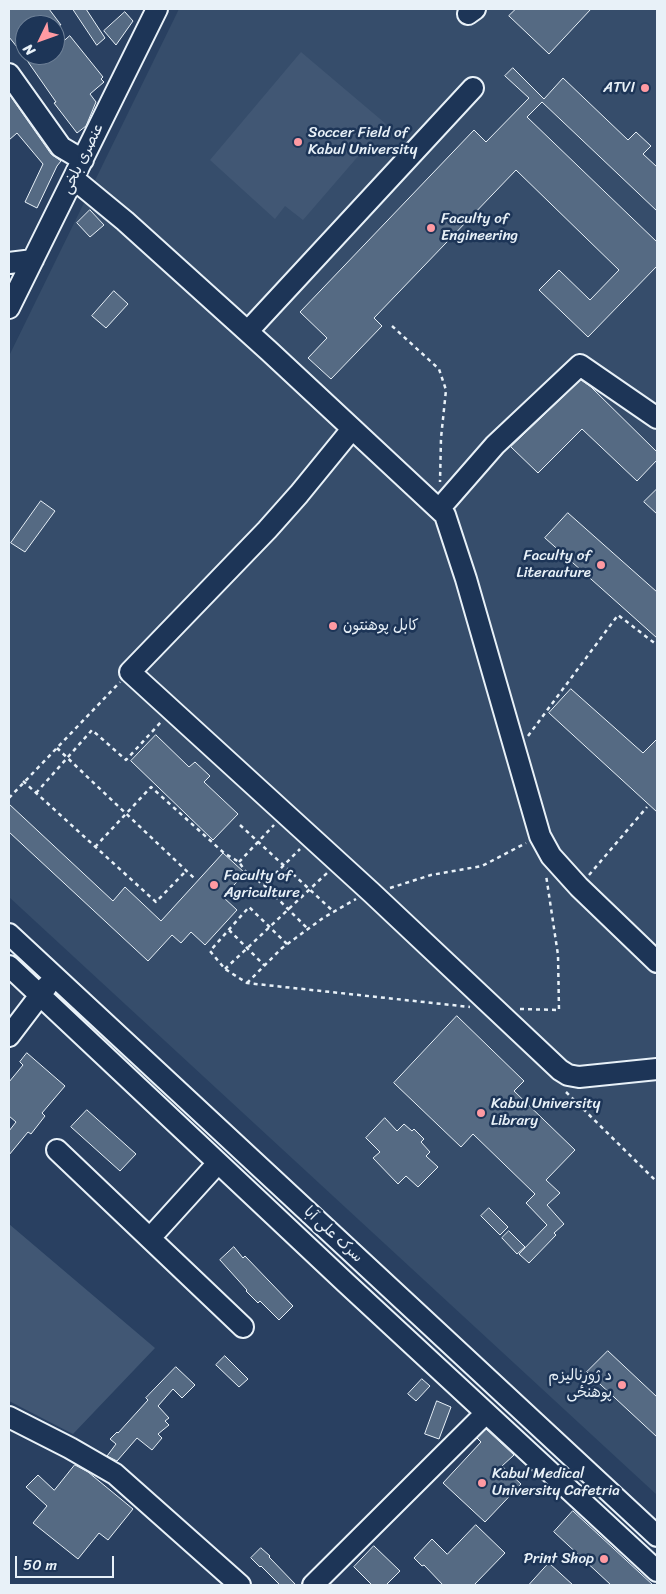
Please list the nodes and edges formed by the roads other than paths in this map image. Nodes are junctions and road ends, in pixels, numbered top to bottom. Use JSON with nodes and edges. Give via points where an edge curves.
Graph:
{"nodes":[{"id":1,"x":157,"y":9,"type":"edge"},
{"id":2,"x":9,"y":74,"type":"edge"},
{"id":3,"x":473,"y":88,"type":"dead end"},
{"id":4,"x":83,"y":160,"type":"junction"},
{"id":5,"x":74,"y":179,"type":"junction"},
{"id":6,"x":33,"y":260,"type":"junction"},
{"id":7,"x":9,"y":263,"type":"edge"},
{"id":8,"x":9,"y":308,"type":"edge"},
{"id":9,"x":248,"y":332,"type":"junction"},
{"id":10,"x":657,"y":418,"type":"edge"},
{"id":11,"x":352,"y":429,"type":"junction"},
{"id":12,"x":440,"y":508,"type":"junction"},
{"id":13,"x":9,"y":934,"type":"edge"},
{"id":14,"x":657,"y":962,"type":"edge"},
{"id":15,"x":9,"y":966,"type":"edge"},
{"id":16,"x":54,"y":976,"type":"junction"},
{"id":17,"x":40,"y":996,"type":"junction"},
{"id":18,"x":9,"y":1036,"type":"edge"},
{"id":19,"x":657,"y":1069,"type":"edge"},
{"id":20,"x":57,"y":1150,"type":"dead end"},
{"id":21,"x":218,"y":1163,"type":"junction"},
{"id":22,"x":150,"y":1238,"type":"junction"},
{"id":23,"x":364,"y":1264,"type":"junction"},
{"id":24,"x":346,"y":1283,"type":"junction"},
{"id":25,"x":243,"y":1326,"type":"dead end"},
{"id":26,"x":486,"y":1412,"type":"junction"},
{"id":27,"x":9,"y":1417,"type":"edge"},
{"id":28,"x":657,"y":1536,"type":"edge"},
{"id":29,"x":657,"y":1571,"type":"edge"},
{"id":30,"x":240,"y":1585,"type":"edge"},
{"id":31,"x":313,"y":1585,"type":"edge"}],
"edges":[{"from":1,"to":4,"type":"street","name":"عنصری بلخی"},
{"from":2,"to":4,"type":"street","via":[[61,147]]},
{"from":3,"to":9,"type":"street"},
{"from":4,"to":5,"type":"street","name":"عنصری بلخی"},
{"from":5,"to":6,"type":"street","name":"عنصری بلخی"},
{"from":5,"to":9,"type":"street"},
{"from":6,"to":7,"type":"street"},
{"from":6,"to":8,"type":"street","name":"عنصری بلخی"},
{"from":9,"to":11,"type":"street"},
{"from":10,"to":12,"type":"street","via":[[580,365],[495,445]]},
{"from":11,"to":12,"type":"street"},
{"from":11,"to":19,"type":"street","via":[[267,530],[130,672],[560,1070],[579,1077]]},
{"from":12,"to":14,"type":"street","via":[[466,579],[540,836],[551,856],[579,887]]},
{"from":13,"to":16,"type":"street","name":"سرک علی آبا"},
{"from":15,"to":17,"type":"street"},
{"from":16,"to":17,"type":"street"},
{"from":16,"to":23,"type":"street","name":"سرک علی آبا"},
{"from":17,"to":18,"type":"street"},
{"from":17,"to":21,"type":"street"},
{"from":20,"to":22,"type":"street"},
{"from":21,"to":22,"type":"street"},
{"from":21,"to":24,"type":"street"},
{"from":22,"to":25,"type":"street"},
{"from":23,"to":24,"type":"street"},
{"from":23,"to":28,"type":"street","name":"سرک علی آبا"},
{"from":24,"to":26,"type":"street"},
{"from":26,"to":29,"type":"street"},
{"from":26,"to":31,"type":"street"},
{"from":27,"to":30,"type":"street","via":[[115,1474]]}]}
